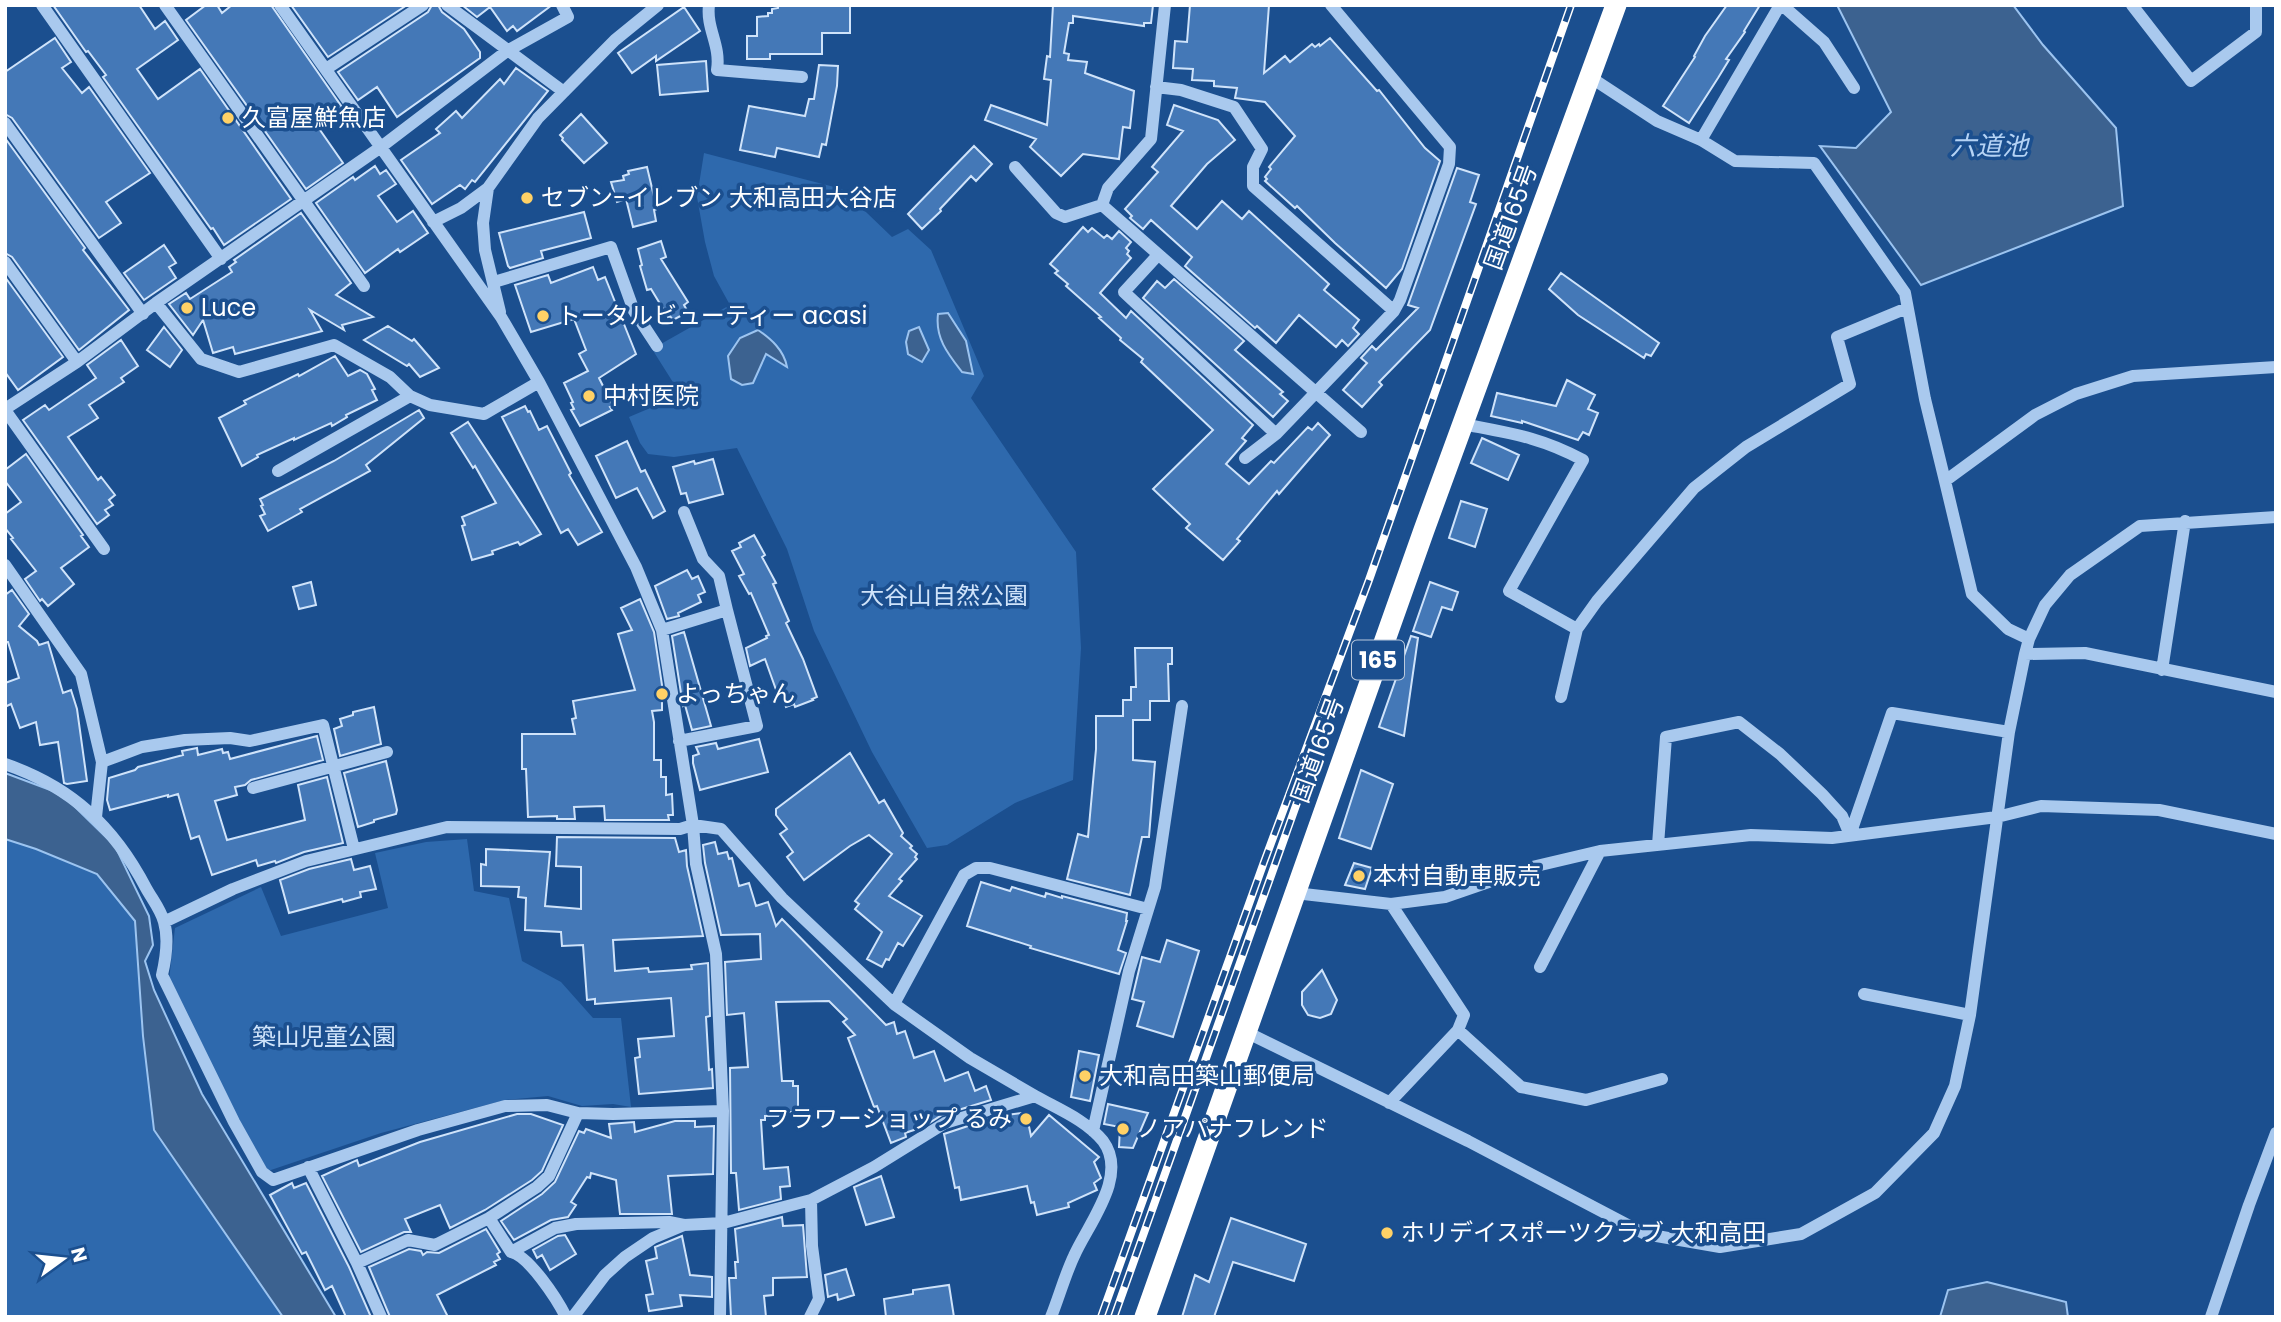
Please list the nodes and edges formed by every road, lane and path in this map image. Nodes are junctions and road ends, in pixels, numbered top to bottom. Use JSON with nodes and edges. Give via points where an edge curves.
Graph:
{"nodes":[{"id":1,"x":42,"y":5,"type":"edge"},
{"id":2,"x":165,"y":5,"type":"edge"},
{"id":3,"x":280,"y":5,"type":"edge"},
{"id":4,"x":423,"y":5,"type":"edge"},
{"id":5,"x":447,"y":5,"type":"edge"},
{"id":6,"x":562,"y":5,"type":"edge"},
{"id":7,"x":657,"y":5,"type":"edge"},
{"id":8,"x":709,"y":5,"type":"edge"},
{"id":9,"x":1165,"y":5,"type":"edge"},
{"id":10,"x":1331,"y":5,"type":"edge"},
{"id":11,"x":1616,"y":5,"type":"edge"},
{"id":12,"x":1781,"y":5,"type":"edge"},
{"id":13,"x":2132,"y":5,"type":"edge"},
{"id":14,"x":2256,"y":5,"type":"edge"},
{"id":15,"x":507,"y":51,"type":"junction"},
{"id":16,"x":326,"y":69,"type":"junction"},
{"id":17,"x":802,"y":77,"type":"dead end"},
{"id":18,"x":1590,"y":77,"type":"junction"},
{"id":19,"x":1156,"y":87,"type":"junction"},
{"id":20,"x":1854,"y":88,"type":"dead end"},
{"id":21,"x":564,"y":92,"type":"junction"},
{"id":22,"x":5,"y":123,"type":"edge"},
{"id":23,"x":1701,"y":140,"type":"junction"},
{"id":24,"x":381,"y":147,"type":"junction"},
{"id":25,"x":1015,"y":167,"type":"dead end"},
{"id":26,"x":488,"y":188,"type":"junction"},
{"id":27,"x":303,"y":201,"type":"junction"},
{"id":28,"x":1102,"y":205,"type":"junction"},
{"id":29,"x":433,"y":222,"type":"junction"},
{"id":30,"x":1158,"y":255,"type":"junction"},
{"id":31,"x":221,"y":259,"type":"junction"},
{"id":32,"x":5,"y":262,"type":"edge"},
{"id":33,"x":494,"y":282,"type":"junction"},
{"id":34,"x":364,"y":286,"type":"dead end"},
{"id":35,"x":156,"y":303,"type":"junction"},
{"id":36,"x":1907,"y":308,"type":"junction"},
{"id":37,"x":1394,"y":311,"type":"junction"},
{"id":38,"x":143,"y":314,"type":"junction"},
{"id":39,"x":501,"y":317,"type":"junction"},
{"id":40,"x":657,"y":346,"type":"dead end"},
{"id":41,"x":77,"y":362,"type":"junction"},
{"id":42,"x":2276,"y":368,"type":"edge"},
{"id":43,"x":539,"y":382,"type":"junction"},
{"id":44,"x":1315,"y":394,"type":"junction"},
{"id":45,"x":410,"y":396,"type":"junction"},
{"id":46,"x":5,"y":409,"type":"edge"},
{"id":47,"x":1463,"y":424,"type":"junction"},
{"id":48,"x":1361,"y":432,"type":"dead end"},
{"id":49,"x":1276,"y":434,"type":"junction"},
{"id":50,"x":1245,"y":458,"type":"dead end"},
{"id":51,"x":278,"y":471,"type":"dead end"},
{"id":52,"x":1945,"y":481,"type":"junction"},
{"id":53,"x":684,"y":512,"type":"dead end"},
{"id":54,"x":2276,"y":517,"type":"edge"},
{"id":55,"x":2185,"y":521,"type":"junction"},
{"id":56,"x":104,"y":549,"type":"dead end"},
{"id":57,"x":5,"y":565,"type":"edge"},
{"id":58,"x":727,"y":610,"type":"junction"},
{"id":59,"x":1577,"y":629,"type":"junction"},
{"id":60,"x":662,"y":631,"type":"junction"},
{"id":61,"x":2029,"y":639,"type":"junction"},
{"id":62,"x":2025,"y":654,"type":"junction"},
{"id":63,"x":2162,"y":670,"type":"junction"},
{"id":64,"x":2276,"y":692,"type":"edge"},
{"id":65,"x":1561,"y":697,"type":"dead end"},
{"id":66,"x":1182,"y":706,"type":"dead end"},
{"id":67,"x":2009,"y":732,"type":"junction"},
{"id":68,"x":679,"y":741,"type":"junction"},
{"id":69,"x":387,"y":752,"type":"dead end"},
{"id":70,"x":102,"y":762,"type":"junction"},
{"id":71,"x":5,"y":764,"type":"edge"},
{"id":72,"x":333,"y":768,"type":"junction"},
{"id":73,"x":253,"y":788,"type":"dead end"},
{"id":74,"x":96,"y":817,"type":"junction"},
{"id":75,"x":1997,"y":817,"type":"junction"},
{"id":76,"x":693,"y":825,"type":"junction"},
{"id":77,"x":2276,"y":834,"type":"edge"},
{"id":78,"x":1850,"y":835,"type":"junction"},
{"id":79,"x":1658,"y":845,"type":"junction"},
{"id":80,"x":354,"y":849,"type":"junction"},
{"id":81,"x":1600,"y":852,"type":"junction"},
{"id":82,"x":1295,"y":893,"type":"junction"},
{"id":83,"x":1391,"y":904,"type":"junction"},
{"id":84,"x":1148,"y":909,"type":"junction"},
{"id":85,"x":164,"y":922,"type":"junction"},
{"id":86,"x":1540,"y":967,"type":"dead end"},
{"id":87,"x":1864,"y":994,"type":"dead end"},
{"id":88,"x":894,"y":1004,"type":"junction"},
{"id":89,"x":1970,"y":1015,"type":"junction"},
{"id":90,"x":1458,"y":1030,"type":"junction"},
{"id":91,"x":1246,"y":1032,"type":"junction"},
{"id":92,"x":1662,"y":1079,"type":"dead end"},
{"id":93,"x":1035,"y":1096,"type":"junction"},
{"id":94,"x":1389,"y":1103,"type":"junction"},
{"id":95,"x":723,"y":1111,"type":"junction"},
{"id":96,"x":578,"y":1113,"type":"junction"},
{"id":97,"x":1093,"y":1130,"type":"junction"},
{"id":98,"x":2276,"y":1133,"type":"edge"},
{"id":99,"x":308,"y":1167,"type":"junction"},
{"id":100,"x":811,"y":1200,"type":"junction"},
{"id":101,"x":489,"y":1218,"type":"junction"},
{"id":102,"x":723,"y":1223,"type":"junction"},
{"id":103,"x":684,"y":1225,"type":"junction"},
{"id":104,"x":511,"y":1252,"type":"junction"},
{"id":105,"x":357,"y":1263,"type":"junction"},
{"id":106,"x":381,"y":1317,"type":"edge"},
{"id":107,"x":566,"y":1317,"type":"edge"},
{"id":108,"x":573,"y":1317,"type":"edge"},
{"id":109,"x":720,"y":1317,"type":"edge"},
{"id":110,"x":810,"y":1317,"type":"edge"},
{"id":111,"x":1051,"y":1317,"type":"edge"},
{"id":112,"x":1145,"y":1317,"type":"edge"},
{"id":113,"x":2211,"y":1317,"type":"edge"}],
"edges":[{"from":1,"to":31,"type":"street"},
{"from":2,"to":27,"type":"street"},
{"from":3,"to":16,"type":"street"},
{"from":4,"to":16,"type":"street"},
{"from":5,"to":15,"type":"street"},
{"from":6,"to":15,"type":"street","via":[[568,17]]},
{"from":7,"to":21,"type":"street"},
{"from":8,"to":17,"type":"street","via":[[719,55],[717,70]]},
{"from":9,"to":19,"type":"street"},
{"from":10,"to":37,"type":"street","via":[[1450,147],[1449,164]]},
{"from":11,"to":18,"type":"highway","name":"国道165号","number":"165"},
{"from":12,"to":20,"type":"street","via":[[1824,42]]},
{"from":12,"to":23,"type":"street"},
{"from":13,"to":14,"type":"street","via":[[2191,81],[2256,32]]},
{"from":15,"to":21,"type":"street"},
{"from":15,"to":24,"type":"street"},
{"from":16,"to":24,"type":"street"},
{"from":18,"to":23,"type":"street","via":[[1657,121]]},
{"from":18,"to":47,"type":"highway","name":"国道165号","number":"165"},
{"from":19,"to":28,"type":"street","via":[[1151,139],[1108,188]]},
{"from":19,"to":37,"type":"street","via":[[1234,107],[1262,149],[1253,167],[1253,186]]},
{"from":21,"to":26,"type":"street","via":[[538,118]]},
{"from":22,"to":38,"type":"street"},
{"from":23,"to":36,"type":"street","via":[[1735,161],[1814,163],[1905,293]]},
{"from":24,"to":27,"type":"street"},
{"from":24,"to":29,"type":"street"},
{"from":25,"to":28,"type":"street","via":[[1065,218]]},
{"from":26,"to":29,"type":"street"},
{"from":26,"to":33,"type":"street","via":[[483,223]]},
{"from":27,"to":31,"type":"street"},
{"from":27,"to":34,"type":"street"},
{"from":28,"to":30,"type":"street"},
{"from":29,"to":39,"type":"street"},
{"from":30,"to":44,"type":"street"},
{"from":30,"to":49,"type":"street","via":[[1124,292]]},
{"from":31,"to":35,"type":"street"},
{"from":32,"to":41,"type":"street"},
{"from":33,"to":39,"type":"street"},
{"from":33,"to":40,"type":"street","via":[[611,247],[634,311]]},
{"from":35,"to":38,"type":"street"},
{"from":35,"to":45,"type":"street","via":[[201,359],[239,372],[334,345],[390,377]]},
{"from":36,"to":52,"type":"street"},
{"from":36,"to":59,"type":"street","via":[[1837,337],[1850,384],[1746,447],[1693,488]]},
{"from":37,"to":44,"type":"street"},
{"from":38,"to":41,"type":"street"},
{"from":39,"to":43,"type":"street"},
{"from":41,"to":46,"type":"street"},
{"from":42,"to":52,"type":"street","via":[[2133,376],[2076,394],[2035,415]]},
{"from":43,"to":45,"type":"street","via":[[484,414],[430,405]]},
{"from":43,"to":60,"type":"street","via":[[636,567]]},
{"from":44,"to":48,"type":"street"},
{"from":44,"to":49,"type":"street"},
{"from":45,"to":51,"type":"street"},
{"from":46,"to":56,"type":"street"},
{"from":47,"to":59,"type":"street","via":[[1534,438],[1583,460],[1509,591]]},
{"from":47,"to":82,"type":"highway","name":"国道165号","number":"165"},
{"from":49,"to":50,"type":"street"},
{"from":52,"to":61,"type":"street","via":[[1972,594],[2008,629]]},
{"from":53,"to":58,"type":"street","via":[[703,559],[719,576]]},
{"from":54,"to":55,"type":"street"},
{"from":55,"to":61,"type":"street","via":[[2140,526],[2070,575],[2045,605]]},
{"from":55,"to":63,"type":"street"},
{"from":57,"to":70,"type":"street","via":[[81,674]]},
{"from":58,"to":60,"type":"street"},
{"from":58,"to":68,"type":"street","via":[[757,726]]},
{"from":59,"to":65,"type":"street"},
{"from":60,"to":68,"type":"street"},
{"from":61,"to":62,"type":"street"},
{"from":62,"to":63,"type":"street","via":[[2085,653]]},
{"from":62,"to":67,"type":"street"},
{"from":63,"to":64,"type":"street"},
{"from":66,"to":84,"type":"street"},
{"from":67,"to":75,"type":"street"},
{"from":67,"to":78,"type":"street","via":[[1892,713]]},
{"from":68,"to":76,"type":"street"},
{"from":69,"to":72,"type":"street"},
{"from":70,"to":72,"type":"street","via":[[142,747],[230,738],[250,741],[323,725]]},
{"from":70,"to":74,"type":"street"},
{"from":71,"to":74,"type":"street","via":[[55,786]]},
{"from":72,"to":73,"type":"street"},
{"from":72,"to":80,"type":"street"},
{"from":74,"to":85,"type":"street","via":[[130,857]]},
{"from":75,"to":77,"type":"street","via":[[2041,806],[2159,810]]},
{"from":75,"to":78,"type":"street"},
{"from":75,"to":89,"type":"street"},
{"from":76,"to":80,"type":"street","via":[[680,829],[447,827]]},
{"from":76,"to":88,"type":"street","via":[[720,828],[782,898]]},
{"from":76,"to":95,"type":"street","via":[[696,864],[716,954]]},
{"from":78,"to":79,"type":"street","via":[[1751,835]]},
{"from":78,"to":79,"type":"street","via":[[1842,816],[1822,794],[1739,722],[1666,737]]},
{"from":79,"to":81,"type":"street"},
{"from":80,"to":85,"type":"street","via":[[245,884]]},
{"from":81,"to":83,"type":"street","via":[[1532,867],[1445,897]]},
{"from":81,"to":86,"type":"street"},
{"from":82,"to":83,"type":"street"},
{"from":82,"to":91,"type":"highway","name":"国道165号","number":"165"},
{"from":83,"to":90,"type":"street","via":[[1464,1015]]},
{"from":84,"to":88,"type":"street","via":[[976,868],[964,875]]},
{"from":84,"to":97,"type":"street"},
{"from":85,"to":99,"type":"street","via":[[167,950],[162,975],[262,1172],[273,1180]]},
{"from":87,"to":89,"type":"street"},
{"from":88,"to":93,"type":"street","via":[[970,1058]]},
{"from":89,"to":94,"type":"street","via":[[1955,1086],[1934,1133],[1875,1193],[1801,1234],[1720,1247],[1645,1234]]},
{"from":90,"to":92,"type":"street","via":[[1521,1087],[1586,1100]]},
{"from":90,"to":94,"type":"street"},
{"from":91,"to":94,"type":"street"},
{"from":91,"to":112,"type":"highway","name":"国道165号","number":"165"},
{"from":93,"to":97,"type":"street"},
{"from":93,"to":100,"type":"street","via":[[945,1123]]},
{"from":95,"to":96,"type":"street"},
{"from":95,"to":102,"type":"street"},
{"from":96,"to":99,"type":"street","via":[[547,1105],[506,1106]]},
{"from":96,"to":101,"type":"street","via":[[549,1176]]},
{"from":97,"to":111,"type":"street","via":[[1105,1144],[1111,1163],[1109,1190],[1074,1256]]},
{"from":98,"to":113,"type":"street"},
{"from":99,"to":105,"type":"street"},
{"from":100,"to":102,"type":"street"},
{"from":100,"to":110,"type":"street","via":[[819,1299]]},
{"from":101,"to":104,"type":"street"},
{"from":101,"to":105,"type":"street","via":[[435,1245],[408,1240]]},
{"from":102,"to":103,"type":"street"},
{"from":102,"to":109,"type":"street"},
{"from":103,"to":104,"type":"street","via":[[576,1224],[555,1228]]},
{"from":103,"to":108,"type":"street","via":[[625,1257]]},
{"from":104,"to":107,"type":"street","via":[[519,1254]]},
{"from":105,"to":106,"type":"street"}]}
